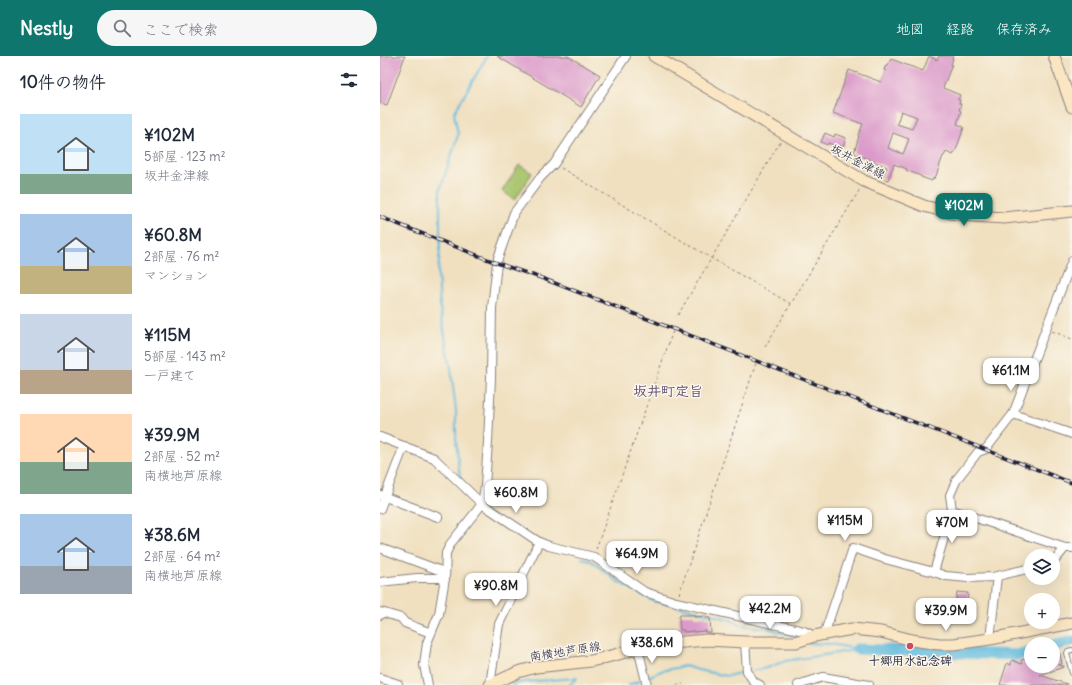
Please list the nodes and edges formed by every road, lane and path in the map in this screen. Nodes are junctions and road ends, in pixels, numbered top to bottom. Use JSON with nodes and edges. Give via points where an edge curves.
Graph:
{"nodes":[{"id":1,"x":626,"y":56,"type":"edge"},
{"id":2,"x":654,"y":56,"type":"edge"},
{"id":3,"x":1054,"y":56,"type":"edge"},
{"id":4,"x":1072,"y":107,"type":"edge"},
{"id":5,"x":785,"y":135,"type":"junction"},
{"id":6,"x":554,"y":164,"type":"junction"},
{"id":7,"x":864,"y":181,"type":"junction"},
{"id":8,"x":1072,"y":211,"type":"edge"},
{"id":9,"x":711,"y":258,"type":"junction"},
{"id":10,"x":1072,"y":261,"type":"edge"},
{"id":11,"x":791,"y":304,"type":"junction"},
{"id":12,"x":678,"y":315,"type":"dead end"},
{"id":13,"x":1046,"y":329,"type":"junction"},
{"id":14,"x":673,"y":331,"type":"dead end"},
{"id":15,"x":1072,"y":339,"type":"edge"},
{"id":16,"x":765,"y":348,"type":"dead end"},
{"id":17,"x":756,"y":363,"type":"dead end"},
{"id":18,"x":1013,"y":414,"type":"junction"},
{"id":19,"x":1072,"y":434,"type":"edge"},
{"id":20,"x":380,"y":437,"type":"edge"},
{"id":21,"x":404,"y":446,"type":"junction"},
{"id":22,"x":382,"y":496,"type":"edge"},
{"id":23,"x":482,"y":504,"type":"junction"},
{"id":24,"x":380,"y":509,"type":"edge"},
{"id":25,"x":952,"y":510,"type":"junction"},
{"id":26,"x":438,"y":517,"type":"dead end"},
{"id":27,"x":539,"y":542,"type":"junction"},
{"id":28,"x":380,"y":548,"type":"edge"},
{"id":29,"x":1068,"y":548,"type":"edge"},
{"id":30,"x":1060,"y":555,"type":"edge"},
{"id":31,"x":594,"y":557,"type":"junction"},
{"id":32,"x":1024,"y":570,"type":"edge"},
{"id":33,"x":934,"y":572,"type":"junction"},
{"id":34,"x":445,"y":575,"type":"junction"},
{"id":35,"x":997,"y":576,"type":"junction"},
{"id":36,"x":380,"y":582,"type":"edge"},
{"id":37,"x":676,"y":602,"type":"junction"},
{"id":38,"x":380,"y":615,"type":"edge"},
{"id":39,"x":1072,"y":623,"type":"edge"},
{"id":40,"x":431,"y":633,"type":"junction"},
{"id":41,"x":811,"y":638,"type":"junction"},
{"id":42,"x":990,"y":639,"type":"junction"},
{"id":43,"x":745,"y":642,"type":"junction"},
{"id":44,"x":638,"y":648,"type":"junction"},
{"id":45,"x":1072,"y":650,"type":"edge"},
{"id":46,"x":1072,"y":672,"type":"edge"},
{"id":47,"x":380,"y":678,"type":"edge"},
{"id":48,"x":683,"y":684,"type":"dead end"},
{"id":49,"x":397,"y":685,"type":"edge"},
{"id":50,"x":428,"y":685,"type":"edge"},
{"id":51,"x":490,"y":685,"type":"edge"},
{"id":52,"x":647,"y":685,"type":"edge"},
{"id":53,"x":676,"y":685,"type":"edge"},
{"id":54,"x":760,"y":685,"type":"edge"},
{"id":55,"x":798,"y":685,"type":"edge"},
{"id":56,"x":869,"y":685,"type":"edge"}],
"edges":[{"from":1,"to":6,"type":"street"},
{"from":2,"to":5,"type":"main road","name":"坂井金津線"},
{"from":3,"to":4,"type":"main road"},
{"from":5,"to":7,"type":"main road","name":"坂井金津線"},
{"from":5,"to":9,"type":"path"},
{"from":6,"to":9,"type":"path"},
{"from":6,"to":23,"type":"street","via":[[514,213],[497,263],[492,308],[488,442]]},
{"from":7,"to":8,"type":"main road","name":"坂井金津線","via":[[924,206],[951,213],[1004,218]]},
{"from":7,"to":11,"type":"path"},
{"from":9,"to":11,"type":"path"},
{"from":9,"to":12,"type":"path"},
{"from":10,"to":13,"type":"street"},
{"from":11,"to":16,"type":"path"},
{"from":13,"to":15,"type":"path"},
{"from":13,"to":18,"type":"street"},
{"from":14,"to":31,"type":"path"},
{"from":17,"to":37,"type":"path"},
{"from":18,"to":19,"type":"street"},
{"from":18,"to":25,"type":"street","via":[[986,450],[978,452],[957,479],[950,495]]},
{"from":20,"to":21,"type":"street"},
{"from":21,"to":22,"type":"street"},
{"from":21,"to":23,"type":"street","via":[[434,458]]},
{"from":22,"to":24,"type":"street"},
{"from":22,"to":26,"type":"street"},
{"from":23,"to":27,"type":"street"},
{"from":23,"to":34,"type":"street","via":[[451,543],[446,553]]},
{"from":25,"to":29,"type":"street"},
{"from":25,"to":33,"type":"street"},
{"from":27,"to":31,"type":"street"},
{"from":27,"to":51,"type":"street","via":[[499,624]]},
{"from":28,"to":34,"type":"street"},
{"from":29,"to":30,"type":"street"},
{"from":31,"to":37,"type":"street","via":[[645,592]]},
{"from":32,"to":35,"type":"street"},
{"from":33,"to":35,"type":"street","via":[[968,578]]},
{"from":33,"to":41,"type":"street","via":[[853,548]]},
{"from":34,"to":36,"type":"street"},
{"from":34,"to":40,"type":"street","via":[[440,614]]},
{"from":35,"to":42,"type":"street"},
{"from":37,"to":41,"type":"street","via":[[804,631]]},
{"from":38,"to":40,"type":"street","via":[[381,612],[402,618],[405,623]]},
{"from":39,"to":42,"type":"main road","name":"南横地芦原線"},
{"from":40,"to":50,"type":"street","via":[[424,665]]},
{"from":41,"to":42,"type":"main road","name":"南横地芦原線","via":[[852,629],[939,644]]},
{"from":41,"to":43,"type":"main road","name":"南横地芦原線"},
{"from":43,"to":44,"type":"main road","name":"南横地芦原線","via":[[706,640]]},
{"from":43,"to":54,"type":"street","via":[[747,671],[754,682]]},
{"from":44,"to":51,"type":"main road","name":"南横地芦原線","via":[[591,661],[524,670]]},
{"from":44,"to":52,"type":"street"},
{"from":45,"to":46,"type":"lane","via":[[1067,653]]},
{"from":47,"to":49,"type":"street"},
{"from":48,"to":53,"type":"path"},
{"from":55,"to":56,"type":"street","via":[[824,677]]}]}
